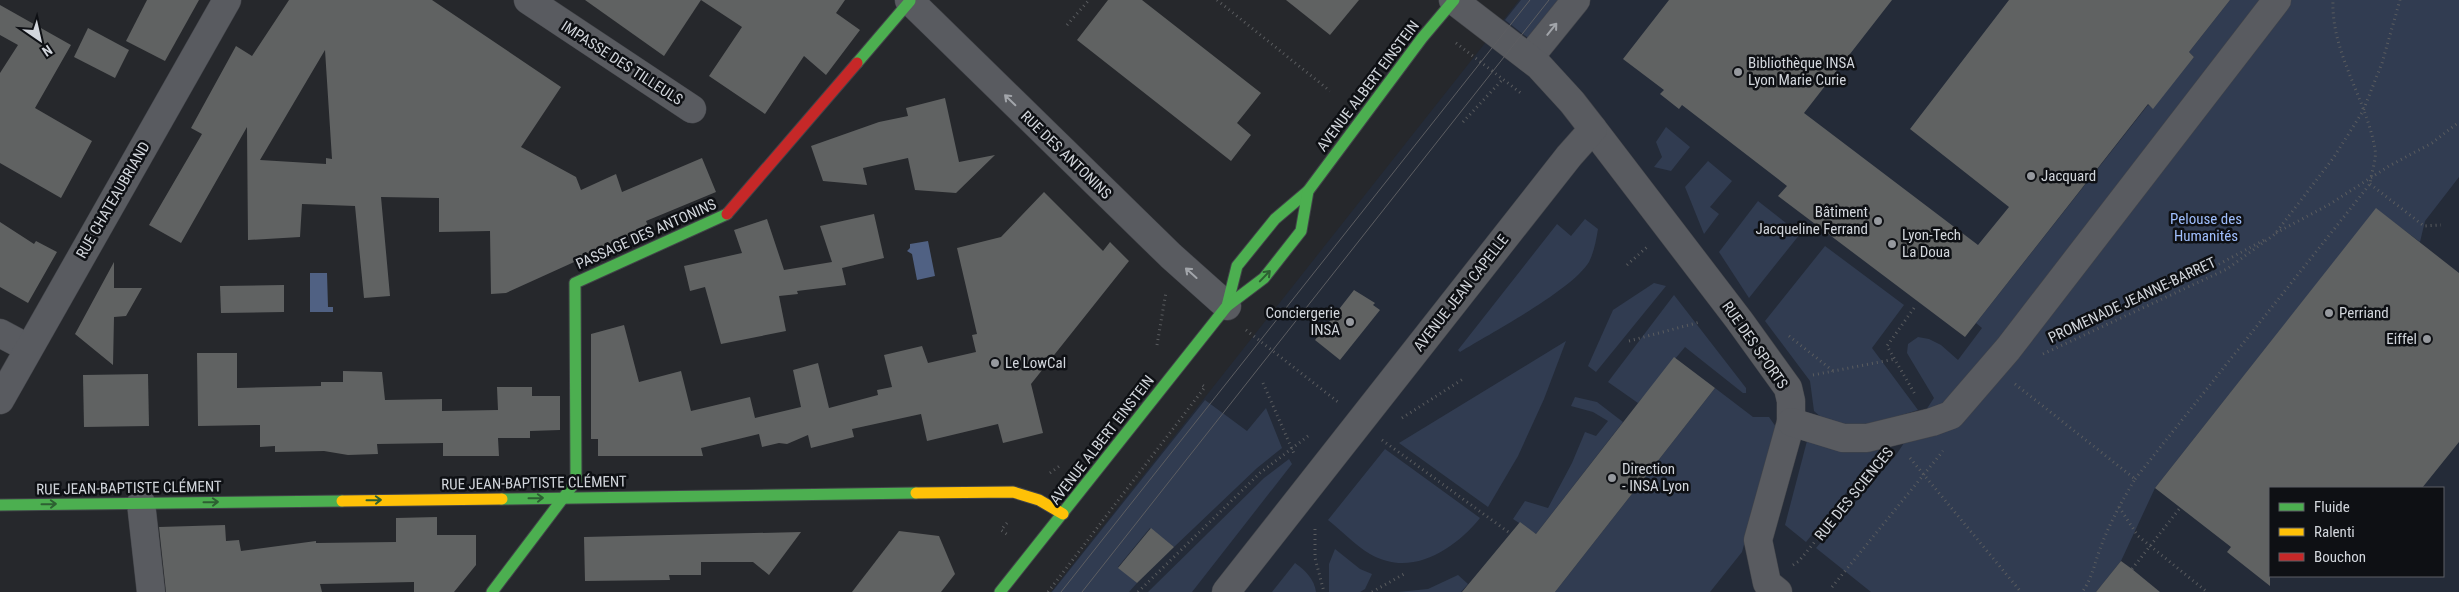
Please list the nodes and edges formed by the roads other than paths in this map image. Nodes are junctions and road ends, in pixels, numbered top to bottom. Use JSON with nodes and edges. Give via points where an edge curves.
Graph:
{"nodes":[{"id":1,"x":227,"y":0,"type":"edge"},
{"id":2,"x":528,"y":0,"type":"edge"},
{"id":3,"x":1453,"y":0,"type":"edge"},
{"id":4,"x":1576,"y":0,"type":"edge"},
{"id":5,"x":2276,"y":0,"type":"edge"},
{"id":6,"x":910,"y":1,"type":"edge"},
{"id":7,"x":1529,"y":58,"type":"junction"},
{"id":8,"x":692,"y":109,"type":"dead end"},
{"id":9,"x":1593,"y":129,"type":"junction"},
{"id":10,"x":1308,"y":191,"type":"junction"},
{"id":11,"x":1227,"y":306,"type":"junction"},
{"id":12,"x":0,"y":333,"type":"edge"},
{"id":13,"x":28,"y":348,"type":"junction"},
{"id":14,"x":0,"y":400,"type":"edge"},
{"id":15,"x":1791,"y":422,"type":"junction"},
{"id":16,"x":566,"y":497,"type":"junction"},
{"id":17,"x":141,"y":503,"type":"junction"},
{"id":18,"x":0,"y":505,"type":"edge"},
{"id":19,"x":1063,"y":514,"type":"junction"},
{"id":20,"x":1764,"y":589,"type":"edge"},
{"id":21,"x":151,"y":592,"type":"edge"},
{"id":22,"x":492,"y":592,"type":"edge"},
{"id":23,"x":1000,"y":592,"type":"edge"},
{"id":24,"x":1226,"y":592,"type":"edge"}],
"edges":[{"from":1,"to":13,"type":"street","name":"RUE CHATEAUBRIAND"},
{"from":2,"to":8,"type":"street","name":"IMPASSE DES TILLEULS"},
{"from":3,"to":7,"type":"street"},
{"from":3,"to":10,"type":"street","name":"AVENUE ALBERT EINSTEIN"},
{"from":7,"to":4,"type":"street","one_way":true},
{"from":5,"to":15,"type":"street","via":[[2000,358],[1951,415],[1893,436],[1867,438],[1844,438]]},
{"from":11,"to":6,"type":"street","name":"RUE DES ANTONINS","one_way":true,"via":[[1171,256]]},
{"from":6,"to":16,"type":"street","name":"PASSAGE DES ANTONINS","via":[[728,214],[574,283],[576,481]]},
{"from":7,"to":9,"type":"street"},
{"from":9,"to":15,"type":"street","name":"RUE DES SPORTS","via":[[1780,375],[1788,388]]},
{"from":9,"to":24,"type":"street","name":"AVENUE JEAN CAPELLE"},
{"from":10,"to":11,"type":"street","name":"AVENUE ALBERT EINSTEIN","via":[[1275,219],[1237,266]]},
{"from":11,"to":10,"type":"street","name":"AVENUE ALBERT EINSTEIN","one_way":true,"via":[[1264,278],[1301,231]]},
{"from":11,"to":19,"type":"street","name":"AVENUE ALBERT EINSTEIN"},
{"from":12,"to":13,"type":"street"},
{"from":13,"to":14,"type":"street","name":"RUE CHATEAUBRIAND"},
{"from":15,"to":20,"type":"street","name":"RUE DES SPORTS","via":[[1758,540]]},
{"from":17,"to":16,"type":"street","name":"RUE JEAN-BAPTISTE CLÉMENT","one_way":true},
{"from":16,"to":19,"type":"street","name":"RUE JEAN-BAPTISTE CLÉMENT","via":[[1013,492],[1048,503]]},
{"from":16,"to":22,"type":"street"},
{"from":18,"to":17,"type":"street","name":"RUE JEAN-BAPTISTE CLÉMENT","one_way":true},
{"from":17,"to":21,"type":"street"},
{"from":19,"to":23,"type":"street","name":"AVENUE ALBERT EINSTEIN"}]}
